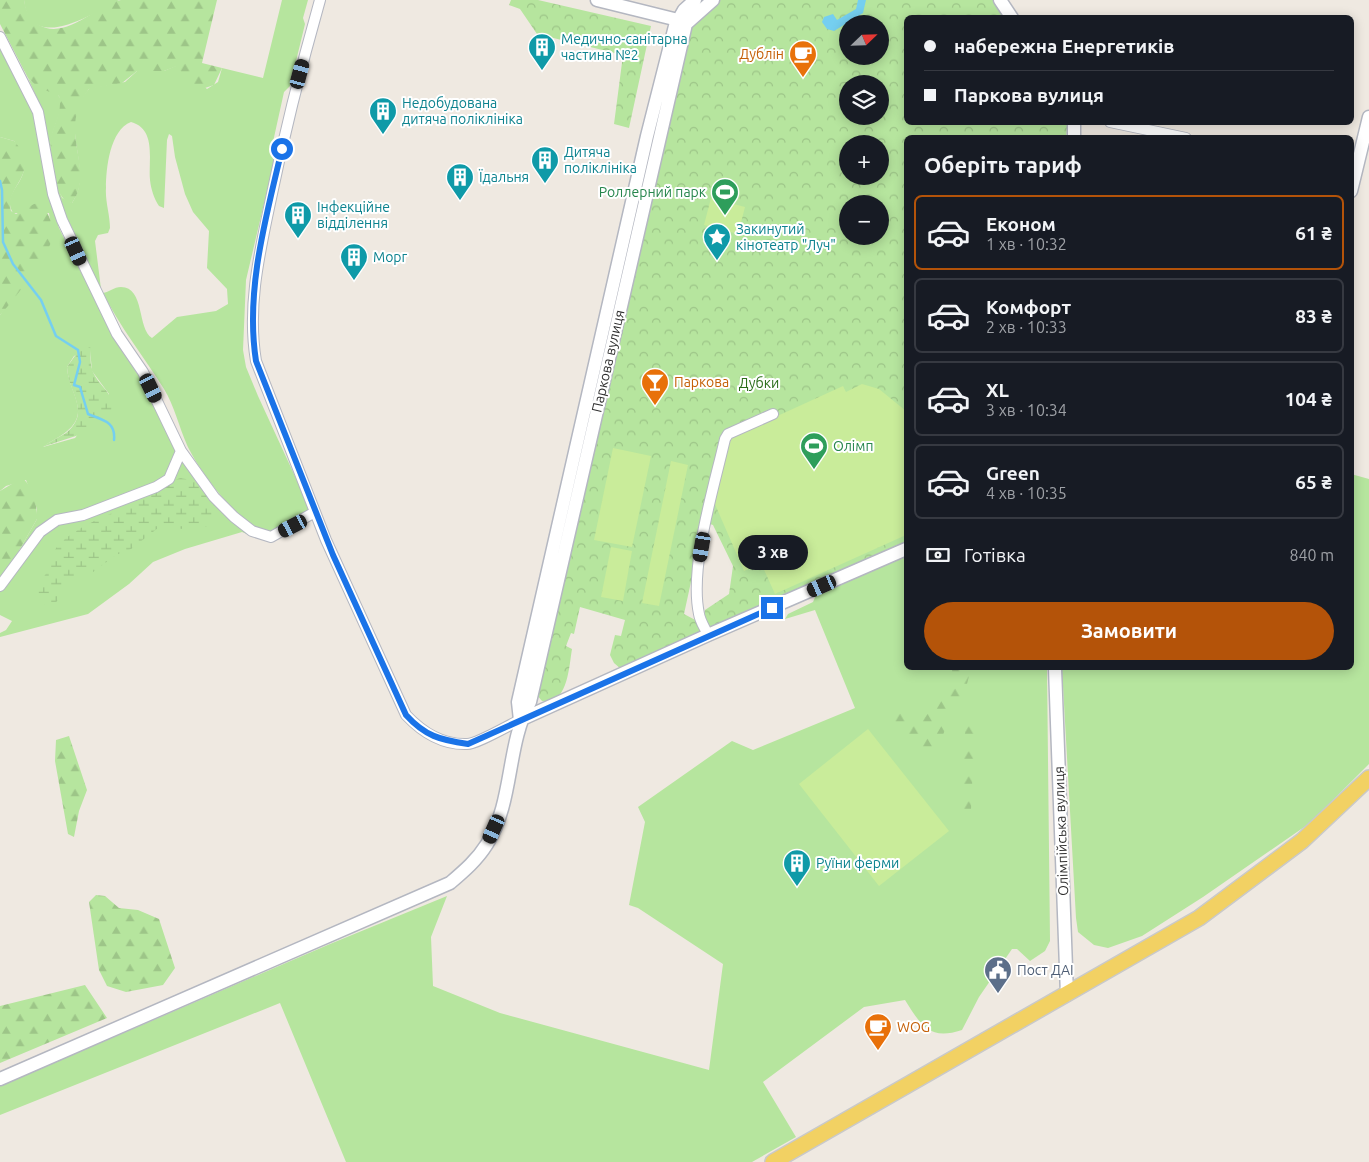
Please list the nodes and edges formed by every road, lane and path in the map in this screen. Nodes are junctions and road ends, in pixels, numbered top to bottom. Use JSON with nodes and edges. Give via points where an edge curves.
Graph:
{"nodes":[{"id":1,"x":320,"y":0,"type":"edge"},
{"id":2,"x":596,"y":0,"type":"edge"},
{"id":3,"x":1000,"y":0,"type":"edge"},
{"id":4,"x":703,"y":2,"type":"edge"},
{"id":5,"x":1010,"y":15,"type":"edge"},
{"id":6,"x":684,"y":19,"type":"junction"},
{"id":7,"x":0,"y":37,"type":"edge"},
{"id":8,"x":1369,"y":116,"type":"edge"},
{"id":9,"x":1124,"y":125,"type":"edge"},
{"id":10,"x":1172,"y":135,"type":"edge"},
{"id":11,"x":1354,"y":171,"type":"edge"},
{"id":12,"x":773,"y":414,"type":"dead end"},
{"id":13,"x":181,"y":451,"type":"junction"},
{"id":14,"x":315,"y":512,"type":"junction"},
{"id":15,"x":904,"y":550,"type":"edge"},
{"id":16,"x":0,"y":586,"type":"edge"},
{"id":17,"x":708,"y":635,"type":"junction"},
{"id":18,"x":1055,"y":670,"type":"edge"},
{"id":19,"x":520,"y":720,"type":"junction"},
{"id":20,"x":1369,"y":778,"type":"edge"},
{"id":21,"x":1067,"y":995,"type":"junction"},
{"id":22,"x":0,"y":1079,"type":"edge"},
{"id":23,"x":773,"y":1162,"type":"edge"}],
"edges":[{"from":1,"to":14,"type":"street","via":[[294,93],[256,270],[253,342],[264,385]]},
{"from":2,"to":6,"type":"street"},
{"from":3,"to":5,"type":"street"},
{"from":4,"to":6,"type":"street"},
{"from":6,"to":19,"type":"street","name":"Паркова вулиця","via":[[647,136],[518,702]]},
{"from":7,"to":13,"type":"street","via":[[38,112],[53,194],[62,220],[116,334],[143,372]]},
{"from":8,"to":11,"type":"street"},
{"from":9,"to":10,"type":"street"},
{"from":12,"to":17,"type":"street","via":[[728,434],[725,439],[696,579],[699,615]]},
{"from":13,"to":14,"type":"street","via":[[214,497],[252,531],[271,537]]},
{"from":13,"to":16,"type":"street","via":[[169,479],[156,487],[83,514],[57,520],[40,532]]},
{"from":14,"to":19,"type":"street","via":[[402,707],[420,731],[445,741],[468,744]]},
{"from":15,"to":17,"type":"street"},
{"from":17,"to":19,"type":"street"},
{"from":18,"to":21,"type":"street","name":"Олімпійська вулиця"},
{"from":19,"to":22,"type":"street","name":"Паркова вулиця","via":[[501,814],[473,863],[450,883]]},
{"from":20,"to":21,"type":"main road","via":[[1312,833],[1236,892],[1176,932]]},
{"from":21,"to":23,"type":"main road"}]}
